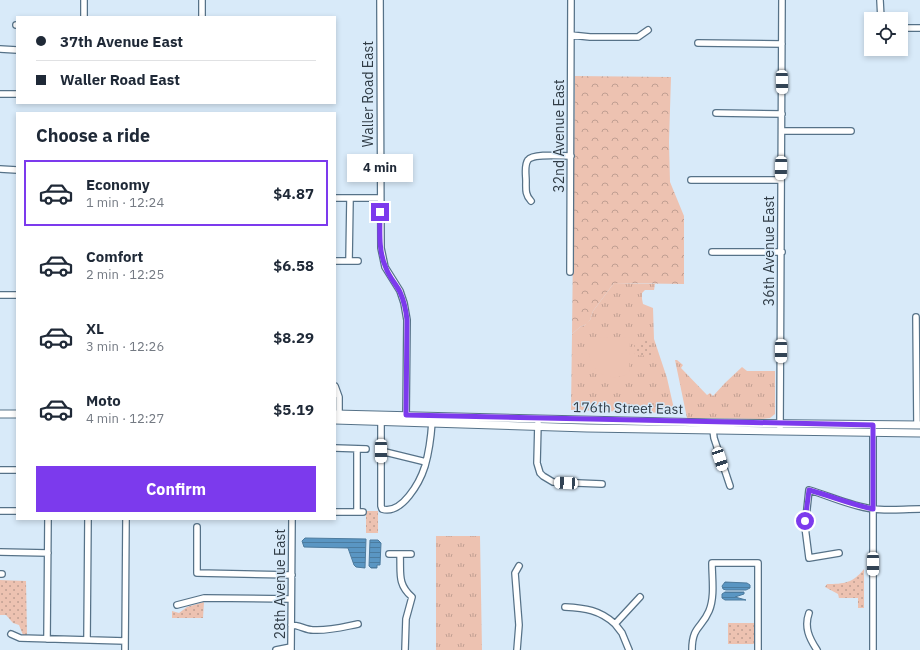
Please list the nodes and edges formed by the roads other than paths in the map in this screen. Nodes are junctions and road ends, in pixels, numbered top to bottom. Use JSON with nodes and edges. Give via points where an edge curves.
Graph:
{"nodes":[{"id":1,"x":84,"y":0,"type":"edge"},
{"id":2,"x":202,"y":0,"type":"edge"},
{"id":3,"x":380,"y":0,"type":"edge"},
{"id":4,"x":571,"y":0,"type":"edge"},
{"id":5,"x":782,"y":0,"type":"edge"},
{"id":6,"x":880,"y":0,"type":"edge"},
{"id":7,"x":881,"y":12,"type":"edge"},
{"id":8,"x":84,"y":16,"type":"edge"},
{"id":9,"x":202,"y":16,"type":"edge"},
{"id":10,"x":908,"y":28,"type":"edge"},
{"id":11,"x":920,"y":28,"type":"edge"},
{"id":12,"x":648,"y":30,"type":"dead end"},
{"id":13,"x":571,"y":35,"type":"junction"},
{"id":14,"x":698,"y":43,"type":"dead end"},
{"id":15,"x":782,"y":44,"type":"junction"},
{"id":16,"x":0,"y":49,"type":"edge"},
{"id":17,"x":16,"y":50,"type":"edge"},
{"id":18,"x":0,"y":94,"type":"edge"},
{"id":19,"x":16,"y":94,"type":"edge"},
{"id":20,"x":716,"y":113,"type":"dead end"},
{"id":21,"x":782,"y":114,"type":"junction"},
{"id":22,"x":782,"y":130,"type":"junction"},
{"id":23,"x":850,"y":131,"type":"dead end"},
{"id":24,"x":571,"y":156,"type":"junction"},
{"id":25,"x":0,"y":169,"type":"edge"},
{"id":26,"x":16,"y":170,"type":"edge"},
{"id":27,"x":691,"y":180,"type":"dead end"},
{"id":28,"x":781,"y":180,"type":"junction"},
{"id":29,"x":336,"y":198,"type":"edge"},
{"id":30,"x":380,"y":198,"type":"junction"},
{"id":31,"x":350,"y":199,"type":"junction"},
{"id":32,"x":531,"y":201,"type":"dead end"},
{"id":33,"x":712,"y":252,"type":"dead end"},
{"id":34,"x":782,"y":252,"type":"junction"},
{"id":35,"x":336,"y":261,"type":"edge"},
{"id":36,"x":349,"y":261,"type":"junction"},
{"id":37,"x":358,"y":261,"type":"dead end"},
{"id":38,"x":570,"y":272,"type":"dead end"},
{"id":39,"x":0,"y":295,"type":"edge"},
{"id":40,"x":16,"y":295,"type":"edge"},
{"id":41,"x":916,"y":317,"type":"dead end"},
{"id":42,"x":336,"y":390,"type":"edge"},
{"id":43,"x":0,"y":414,"type":"edge"},
{"id":44,"x":16,"y":414,"type":"edge"},
{"id":45,"x":336,"y":416,"type":"edge"},
{"id":46,"x":406,"y":418,"type":"junction"},
{"id":47,"x":381,"y":421,"type":"junction"},
{"id":48,"x":432,"y":422,"type":"junction"},
{"id":49,"x":538,"y":422,"type":"junction"},
{"id":50,"x":780,"y":427,"type":"junction"},
{"id":51,"x":919,"y":428,"type":"edge"},
{"id":52,"x":873,"y":429,"type":"junction"},
{"id":53,"x":713,"y":430,"type":"junction"},
{"id":54,"x":336,"y":448,"type":"edge"},
{"id":55,"x":357,"y":448,"type":"junction"},
{"id":56,"x":366,"y":449,"type":"dead end"},
{"id":57,"x":381,"y":451,"type":"junction"},
{"id":58,"x":426,"y":462,"type":"junction"},
{"id":59,"x":0,"y":470,"type":"edge"},
{"id":60,"x":16,"y":470,"type":"edge"},
{"id":61,"x":602,"y":484,"type":"dead end"},
{"id":62,"x":730,"y":486,"type":"dead end"},
{"id":63,"x":873,"y":509,"type":"junction"},
{"id":64,"x":920,"y":510,"type":"edge"},
{"id":65,"x":0,"y":511,"type":"edge"},
{"id":66,"x":16,"y":511,"type":"edge"},
{"id":67,"x":336,"y":512,"type":"edge"},
{"id":68,"x":357,"y":512,"type":"junction"},
{"id":69,"x":363,"y":512,"type":"dead end"},
{"id":70,"x":48,"y":520,"type":"edge"},
{"id":71,"x":88,"y":520,"type":"edge"},
{"id":72,"x":126,"y":520,"type":"edge"},
{"id":73,"x":292,"y":520,"type":"edge"},
{"id":74,"x":197,"y":527,"type":"dead end"},
{"id":75,"x":0,"y":552,"type":"edge"},
{"id":76,"x":48,"y":553,"type":"junction"},
{"id":77,"x":840,"y":553,"type":"dead end"},
{"id":78,"x":389,"y":554,"type":"dead end"},
{"id":79,"x":400,"y":554,"type":"junction"},
{"id":80,"x":412,"y":554,"type":"dead end"},
{"id":81,"x":519,"y":566,"type":"dead end"},
{"id":82,"x":292,"y":575,"type":"junction"},
{"id":83,"x":640,"y":597,"type":"dead end"},
{"id":84,"x":291,"y":599,"type":"junction"},
{"id":85,"x":177,"y":605,"type":"dead end"},
{"id":86,"x":565,"y":607,"type":"dead end"},
{"id":87,"x":809,"y":613,"type":"dead end"},
{"id":88,"x":358,"y":624,"type":"dead end"},
{"id":89,"x":615,"y":624,"type":"junction"},
{"id":90,"x":292,"y":625,"type":"junction"},
{"id":91,"x":11,"y":634,"type":"dead end"},
{"id":92,"x":47,"y":640,"type":"junction"},
{"id":93,"x":87,"y":640,"type":"junction"},
{"id":94,"x":125,"y":641,"type":"junction"},
{"id":95,"x":291,"y":649,"type":"edge"},
{"id":96,"x":125,"y":650,"type":"edge"},
{"id":97,"x":276,"y":650,"type":"edge"},
{"id":98,"x":405,"y":650,"type":"edge"},
{"id":99,"x":517,"y":650,"type":"edge"},
{"id":100,"x":629,"y":650,"type":"edge"},
{"id":101,"x":692,"y":650,"type":"edge"},
{"id":102,"x":758,"y":650,"type":"edge"},
{"id":103,"x":816,"y":650,"type":"edge"},
{"id":104,"x":873,"y":650,"type":"edge"}],
"edges":[{"from":1,"to":8,"type":"street"},
{"from":2,"to":9,"type":"street"},
{"from":3,"to":30,"type":"street","name":"Waller Road East"},
{"from":4,"to":13,"type":"street","name":"32nd Avenue East"},
{"from":5,"to":15,"type":"street","name":"36th Avenue East"},
{"from":6,"to":7,"type":"street"},
{"from":10,"to":11,"type":"street"},
{"from":12,"to":13,"type":"street","via":[[638,37]]},
{"from":13,"to":24,"type":"street","name":"32nd Avenue East"},
{"from":14,"to":15,"type":"street"},
{"from":15,"to":21,"type":"street","name":"36th Avenue East"},
{"from":16,"to":17,"type":"street"},
{"from":18,"to":19,"type":"street"},
{"from":20,"to":21,"type":"street"},
{"from":21,"to":22,"type":"street","name":"36th Avenue East"},
{"from":22,"to":23,"type":"street"},
{"from":22,"to":28,"type":"street","name":"36th Avenue East"},
{"from":24,"to":32,"type":"street","via":[[537,156],[528,160],[526,191],[527,198]]},
{"from":24,"to":38,"type":"street","name":"32nd Avenue East"},
{"from":25,"to":26,"type":"street"},
{"from":27,"to":28,"type":"street"},
{"from":28,"to":34,"type":"street","name":"36th Avenue East"},
{"from":29,"to":31,"type":"street"},
{"from":30,"to":31,"type":"street"},
{"from":30,"to":46,"type":"street","name":"Waller Road East","via":[[383,259],[400,291],[407,320]]},
{"from":31,"to":36,"type":"street"},
{"from":33,"to":34,"type":"street"},
{"from":34,"to":50,"type":"street","name":"36th Avenue East"},
{"from":35,"to":36,"type":"street"},
{"from":36,"to":37,"type":"street"},
{"from":39,"to":40,"type":"street"},
{"from":41,"to":51,"type":"street"},
{"from":42,"to":45,"type":"street"},
{"from":43,"to":44,"type":"main road"},
{"from":45,"to":46,"type":"main road","name":"176th Street East"},
{"from":45,"to":47,"type":"main road","name":"176th Street East"},
{"from":46,"to":47,"type":"main road","name":"176th Street East"},
{"from":46,"to":48,"type":"main road","name":"176th Street East"},
{"from":46,"to":49,"type":"main road","name":"176th Street East"},
{"from":47,"to":57,"type":"street"},
{"from":48,"to":49,"type":"main road","name":"176th Street East"},
{"from":48,"to":58,"type":"street"},
{"from":49,"to":50,"type":"main road","name":"176th Street East"},
{"from":49,"to":53,"type":"main road","name":"176th Street East"},
{"from":49,"to":61,"type":"street","via":[[537,463],[544,478],[553,482]]},
{"from":50,"to":52,"type":"main road","name":"176th Street East"},
{"from":50,"to":53,"type":"main road","name":"176th Street East"},
{"from":51,"to":52,"type":"main road","name":"176th Street East"},
{"from":52,"to":63,"type":"street"},
{"from":53,"to":62,"type":"street"},
{"from":54,"to":55,"type":"street"},
{"from":55,"to":56,"type":"street"},
{"from":55,"to":68,"type":"street"},
{"from":57,"to":58,"type":"street"},
{"from":57,"to":58,"type":"street","via":[[382,509],[391,510],[406,500]]},
{"from":59,"to":60,"type":"street"},
{"from":63,"to":64,"type":"street"},
{"from":63,"to":77,"type":"street","via":[[809,490],[805,527],[808,558]]},
{"from":63,"to":104,"type":"street"},
{"from":65,"to":66,"type":"street"},
{"from":67,"to":68,"type":"street"},
{"from":68,"to":69,"type":"street"},
{"from":70,"to":76,"type":"street"},
{"from":71,"to":93,"type":"street"},
{"from":72,"to":94,"type":"street"},
{"from":73,"to":82,"type":"street","name":"28th Avenue East"},
{"from":74,"to":82,"type":"street","via":[[197,574]]},
{"from":75,"to":76,"type":"street"},
{"from":76,"to":92,"type":"street"},
{"from":78,"to":79,"type":"street"},
{"from":79,"to":80,"type":"street"},
{"from":79,"to":98,"type":"street","via":[[401,582],[412,597],[406,619]]},
{"from":81,"to":99,"type":"street","via":[[516,573],[519,616]]},
{"from":82,"to":84,"type":"street","name":"28th Avenue East"},
{"from":83,"to":89,"type":"street"},
{"from":84,"to":85,"type":"street","via":[[204,598]]},
{"from":84,"to":90,"type":"street","name":"28th Avenue East"},
{"from":86,"to":89,"type":"street","via":[[598,612]]},
{"from":87,"to":103,"type":"street","via":[[807,629]]},
{"from":88,"to":90,"type":"street","via":[[328,630],[311,630]]},
{"from":89,"to":100,"type":"street"},
{"from":90,"to":95,"type":"street","name":"28th Avenue East"},
{"from":91,"to":92,"type":"street","via":[[20,638]]},
{"from":92,"to":93,"type":"street"},
{"from":93,"to":94,"type":"street"},
{"from":94,"to":96,"type":"street"},
{"from":95,"to":97,"type":"street"},
{"from":101,"to":102,"type":"street","via":[[696,630],[710,609],[712,564],[758,563]]}]}
